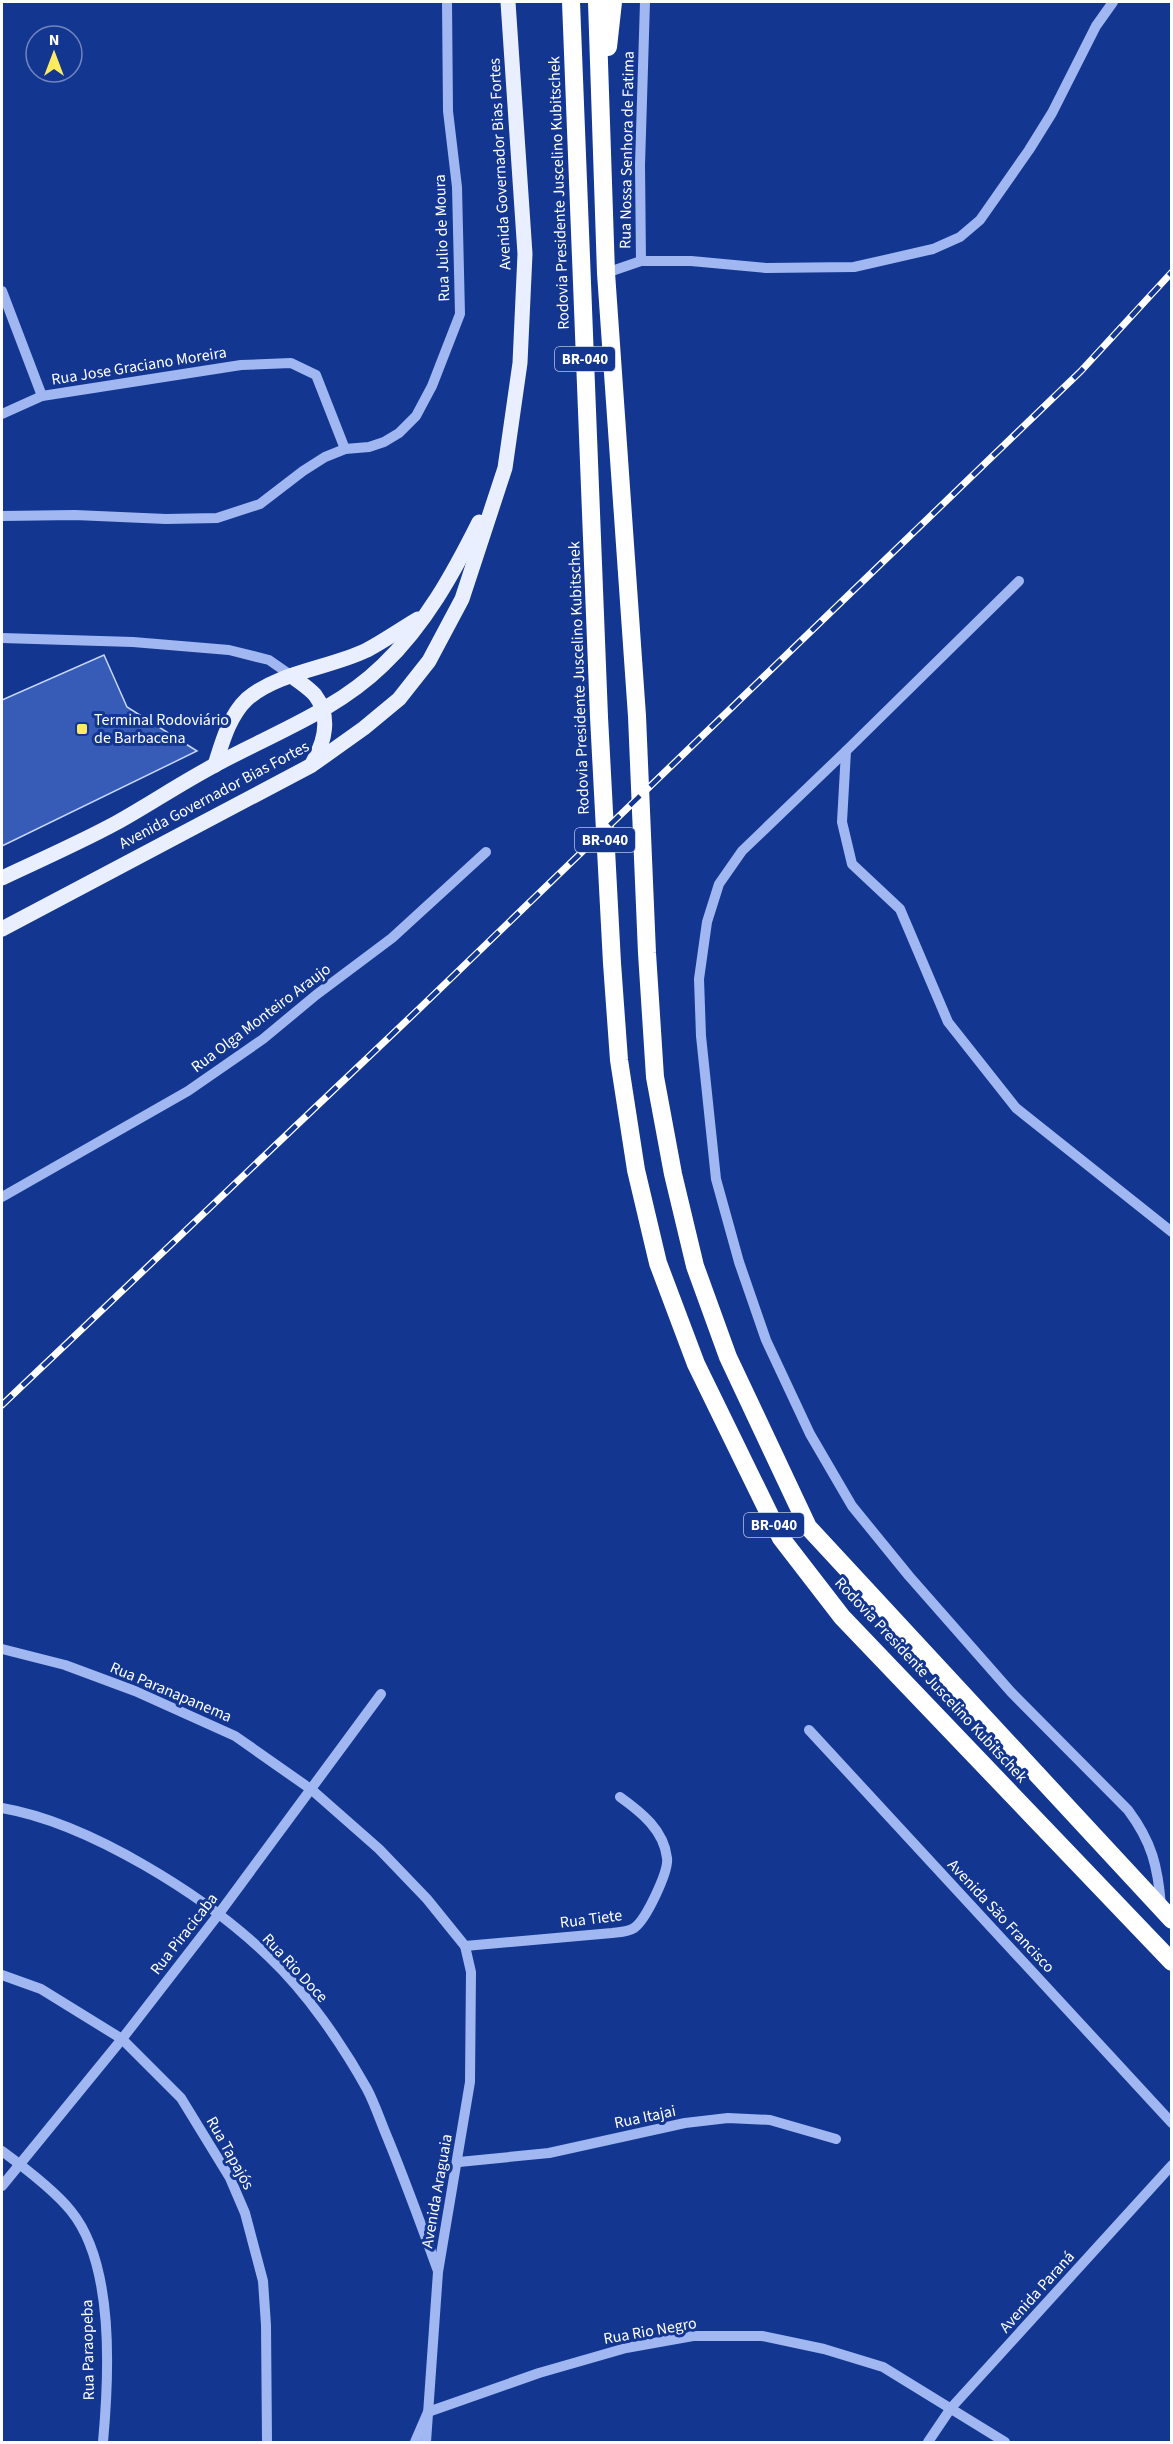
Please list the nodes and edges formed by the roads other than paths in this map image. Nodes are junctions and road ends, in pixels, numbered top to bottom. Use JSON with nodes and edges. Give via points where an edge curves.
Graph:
{"nodes":[{"id":1,"x":447,"y":2,"type":"edge"},
{"id":2,"x":508,"y":2,"type":"edge"},
{"id":3,"x":571,"y":2,"type":"edge"},
{"id":4,"x":597,"y":2,"type":"edge"},
{"id":5,"x":613,"y":2,"type":"edge"},
{"id":6,"x":645,"y":2,"type":"edge"},
{"id":7,"x":1113,"y":2,"type":"edge"},
{"id":8,"x":601,"y":111,"type":"junction"},
{"id":9,"x":641,"y":261,"type":"junction"},
{"id":10,"x":606,"y":273,"type":"junction"},
{"id":11,"x":2,"y":291,"type":"edge"},
{"id":12,"x":42,"y":396,"type":"junction"},
{"id":13,"x":2,"y":414,"type":"edge"},
{"id":14,"x":345,"y":449,"type":"junction"},
{"id":15,"x":505,"y":468,"type":"junction"},
{"id":16,"x":2,"y":516,"type":"edge"},
{"id":17,"x":1019,"y":581,"type":"dead end"},
{"id":18,"x":426,"y":614,"type":"junction"},
{"id":19,"x":3,"y":640,"type":"edge"},
{"id":20,"x":292,"y":676,"type":"junction"},
{"id":21,"x":322,"y":711,"type":"junction"},
{"id":22,"x":846,"y":751,"type":"junction"},
{"id":23,"x":214,"y":765,"type":"junction"},
{"id":24,"x":312,"y":765,"type":"junction"},
{"id":25,"x":486,"y":852,"type":"dead end"},
{"id":26,"x":2,"y":878,"type":"edge"},
{"id":27,"x":2,"y":929,"type":"edge"},
{"id":28,"x":2,"y":1197,"type":"edge"},
{"id":29,"x":1172,"y":1232,"type":"edge"},
{"id":30,"x":2,"y":1649,"type":"edge"},
{"id":31,"x":381,"y":1694,"type":"dead end"},
{"id":32,"x":809,"y":1730,"type":"dead end"},
{"id":33,"x":312,"y":1790,"type":"junction"},
{"id":34,"x":620,"y":1797,"type":"dead end"},
{"id":35,"x":2,"y":1808,"type":"edge"},
{"id":36,"x":218,"y":1915,"type":"junction"},
{"id":37,"x":1167,"y":1915,"type":"edge"},
{"id":38,"x":465,"y":1946,"type":"junction"},
{"id":39,"x":1172,"y":1962,"type":"edge"},
{"id":40,"x":2,"y":1976,"type":"edge"},
{"id":41,"x":122,"y":2038,"type":"junction"},
{"id":42,"x":1172,"y":2123,"type":"edge"},
{"id":43,"x":836,"y":2139,"type":"dead end"},
{"id":44,"x":2,"y":2151,"type":"edge"},
{"id":45,"x":459,"y":2162,"type":"junction"},
{"id":46,"x":20,"y":2164,"type":"junction"},
{"id":47,"x":1172,"y":2165,"type":"edge"},
{"id":48,"x":2,"y":2186,"type":"edge"},
{"id":49,"x":438,"y":2272,"type":"junction"},
{"id":50,"x":951,"y":2408,"type":"junction"},
{"id":51,"x":428,"y":2412,"type":"junction"},
{"id":52,"x":103,"y":2442,"type":"edge"},
{"id":53,"x":267,"y":2442,"type":"edge"},
{"id":54,"x":415,"y":2442,"type":"edge"},
{"id":55,"x":426,"y":2442,"type":"edge"},
{"id":56,"x":928,"y":2442,"type":"edge"},
{"id":57,"x":1005,"y":2442,"type":"edge"}],
"edges":[{"from":1,"to":14,"type":"street","name":"Rua Julio de Moura","via":[[448,111],[457,187],[460,314],[416,416],[384,442]]},
{"from":2,"to":15,"type":"main road","name":"Avenida Governador Bias Fortes","via":[[525,254],[520,363]]},
{"from":3,"to":39,"type":"highway","name":"Rodovia Presidente Juscelino Kubitschek","number":"BR-040","via":[[612,963],[619,1060],[636,1170],[658,1263],[696,1364],[781,1538],[842,1617]]},
{"from":4,"to":8,"type":"highway","name":"Rodovia Presidente Juscelino Kubitschek","number":"BR-040"},
{"from":5,"to":8,"type":"highway"},
{"from":6,"to":9,"type":"street","name":"Rua Nossa Senhora de Fatima"},
{"from":7,"to":9,"type":"street","via":[[1029,150],[980,220],[960,237],[933,249],[854,267],[766,268]]},
{"from":8,"to":10,"type":"highway","name":"Rodovia Presidente Juscelino Kubitschek","number":"BR-040"},
{"from":9,"to":10,"type":"street","name":"Rua Nossa Senhora de Fatima"},
{"from":10,"to":37,"type":"highway","name":"Rodovia Presidente Juscelino Kubitschek","number":"BR-040","via":[[638,716],[655,1077],[695,1266],[728,1357],[808,1527]]},
{"from":11,"to":12,"type":"street"},
{"from":12,"to":13,"type":"street","name":"Rua Jose Graciano Moreira"},
{"from":12,"to":14,"type":"street","name":"Rua Jose Graciano Moreira","via":[[241,365],[291,363],[316,375]]},
{"from":14,"to":16,"type":"street","name":"Rua Julio de Moura","via":[[303,471],[260,504],[217,518]]},
{"from":15,"to":18,"type":"main road","name":"Avenida Governador Bias Fortes","via":[[460,561]]},
{"from":15,"to":24,"type":"main road","name":"Avenida Governador Bias Fortes","via":[[462,599],[429,661],[399,699]]},
{"from":17,"to":22,"type":"street"},
{"from":18,"to":20,"type":"main road","via":[[366,650]]},
{"from":18,"to":21,"type":"main road","name":"Avenida Governador Bias Fortes","via":[[382,666]]},
{"from":19,"to":20,"type":"street","via":[[122,641],[230,650],[269,660]]},
{"from":20,"to":21,"type":"main road","via":[[315,695]]},
{"from":20,"to":23,"type":"main road","via":[[247,700],[233,717]]},
{"from":21,"to":23,"type":"main road","name":"Avenida Governador Bias Fortes"},
{"from":21,"to":24,"type":"main road","via":[[326,728]]},
{"from":22,"to":29,"type":"street","via":[[842,822],[852,864],[900,909],[948,1022],[1016,1108]]},
{"from":22,"to":37,"type":"street","via":[[742,850],[719,884],[706,922],[699,979],[700,1024],[716,1179],[766,1340],[810,1434],[852,1506],[1011,1692],[1142,1828],[1152,1848]]},
{"from":23,"to":26,"type":"main road","name":"Avenida Governador Bias Fortes","via":[[115,823]]},
{"from":24,"to":27,"type":"main road","name":"Avenida Governador Bias Fortes"},
{"from":25,"to":28,"type":"street","name":"Rua Olga Monteiro Araujo","via":[[392,938],[263,1039],[188,1091]]},
{"from":30,"to":33,"type":"street","name":"Rua Paranapanema","via":[[65,1665],[187,1713],[235,1736]]},
{"from":31,"to":33,"type":"street","name":"Rua Piracicaba"},
{"from":32,"to":42,"type":"street","name":"Avenida São Francisco"},
{"from":33,"to":36,"type":"street","name":"Rua Piracicaba"},
{"from":33,"to":38,"type":"street","name":"Rua Paranapanema","via":[[379,1849]]},
{"from":34,"to":38,"type":"street","name":"Rua Tiete","via":[[643,1813],[654,1827],[668,1859],[647,1915],[635,1928],[612,1934]]},
{"from":35,"to":36,"type":"street","name":"Rua Rio Doce","via":[[77,1830],[152,1870]]},
{"from":36,"to":41,"type":"street","name":"Rua Piracicaba"},
{"from":36,"to":49,"type":"street","name":"Rua Rio Doce","via":[[270,1957],[326,2022],[368,2090]]},
{"from":38,"to":45,"type":"street","name":"Avenida Araguaia","via":[[471,1972],[471,2082]]},
{"from":40,"to":41,"type":"street","name":"Rua Tapajós","via":[[41,1989]]},
{"from":41,"to":46,"type":"street","name":"Rua Piracicaba"},
{"from":41,"to":53,"type":"street","name":"Rua Tapajós","via":[[180,2098],[230,2178],[245,2213],[263,2281]]},
{"from":43,"to":45,"type":"street","name":"Rua Itajai","via":[[770,2120],[728,2118],[685,2123],[549,2153]]},
{"from":44,"to":46,"type":"street","name":"Rua Paraopeba"},
{"from":45,"to":49,"type":"street","name":"Avenida Araguaia"},
{"from":46,"to":48,"type":"street","name":"Rua Piracicaba"},
{"from":46,"to":52,"type":"street","name":"Rua Paraopeba","via":[[71,2211],[87,2238],[101,2276],[106,2341]]},
{"from":47,"to":50,"type":"street","name":"Avenida Paraná"},
{"from":49,"to":51,"type":"street","name":"Avenida Araguaia"},
{"from":50,"to":51,"type":"street","name":"Rua Rio Negro","via":[[883,2367],[824,2349],[762,2336],[693,2336],[626,2348]]},
{"from":50,"to":56,"type":"street","name":"Avenida Paraná"},
{"from":50,"to":57,"type":"street","name":"Rua Rio Negro"},
{"from":51,"to":54,"type":"street"},
{"from":51,"to":55,"type":"street","name":"Avenida Araguaia"}]}
